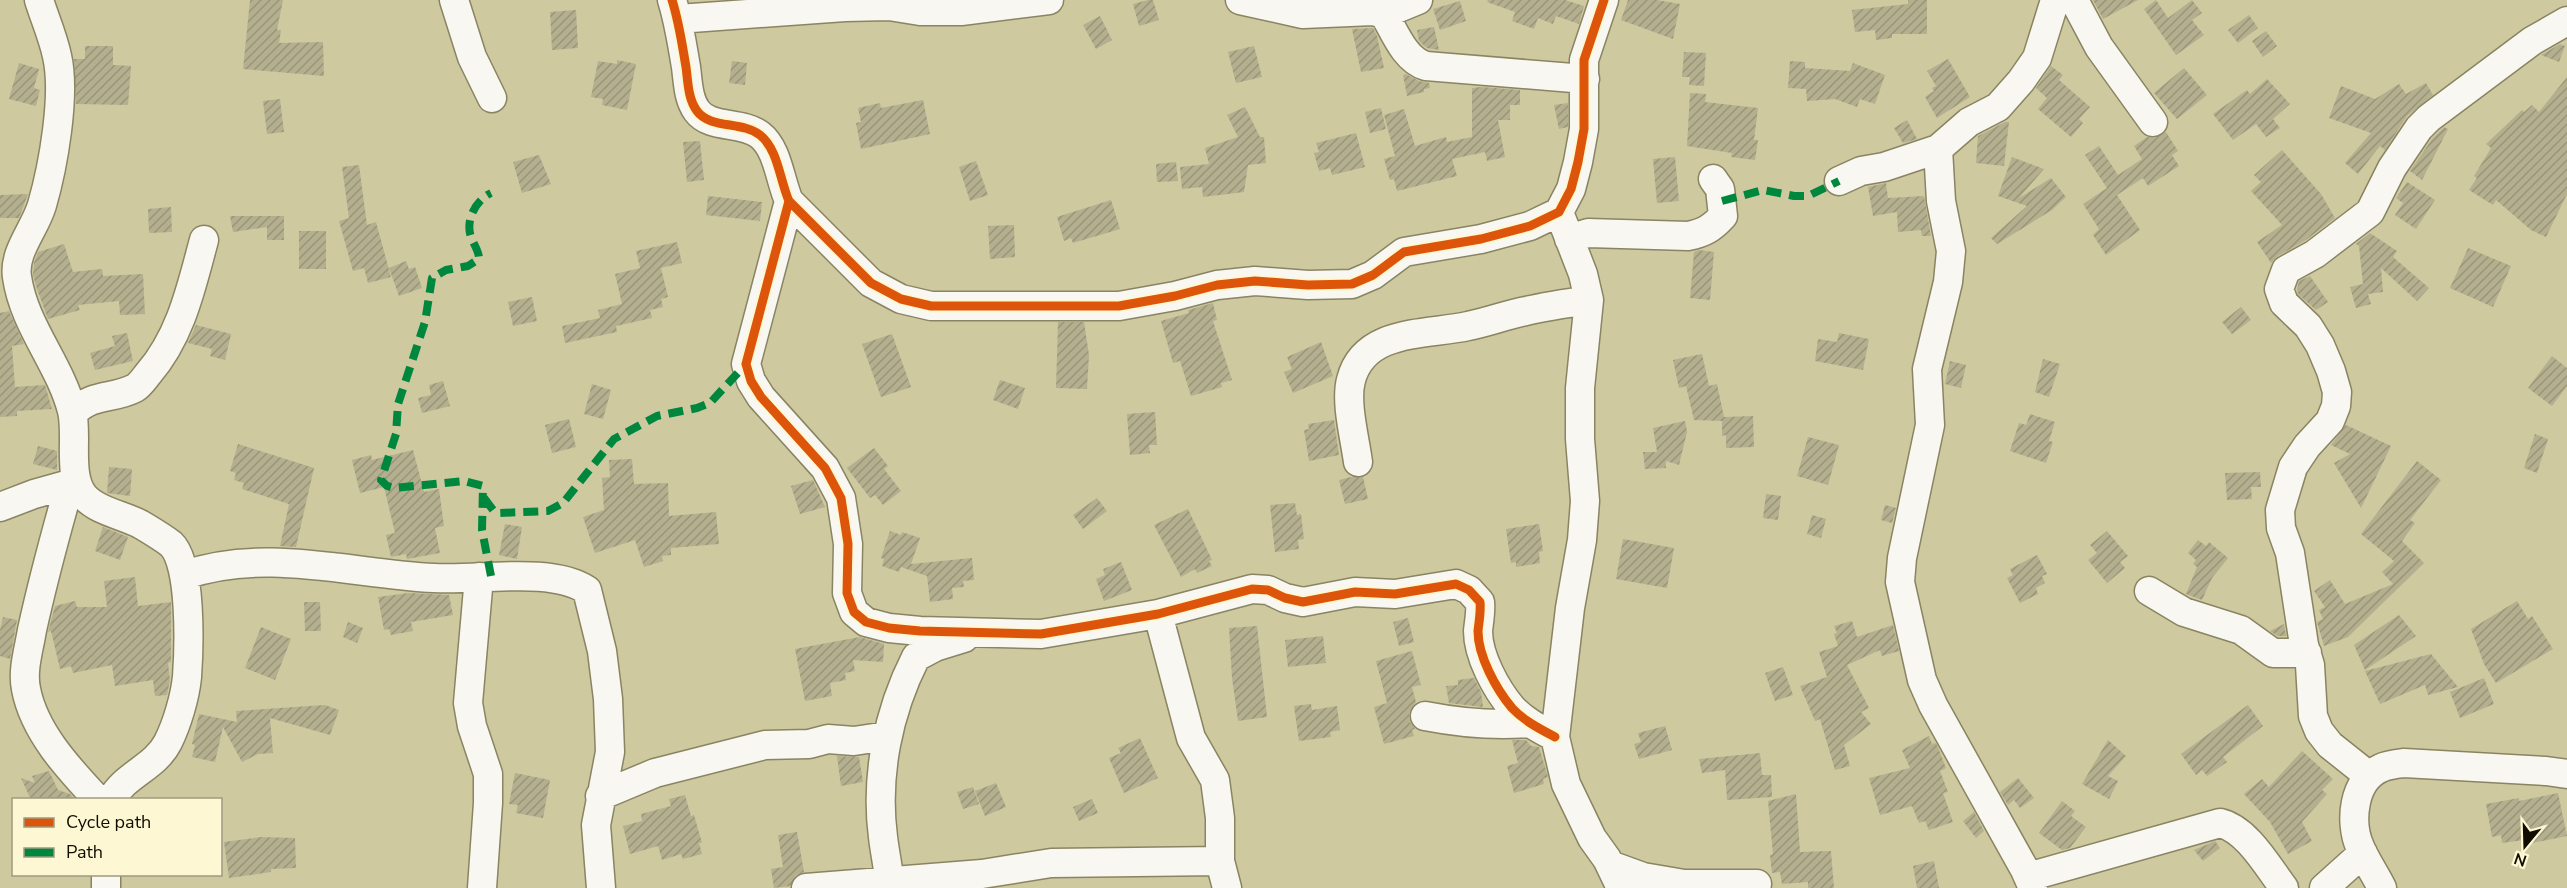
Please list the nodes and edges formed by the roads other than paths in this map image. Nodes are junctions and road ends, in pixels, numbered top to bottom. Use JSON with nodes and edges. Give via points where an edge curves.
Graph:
{"nodes":[{"id":1,"x":39,"y":0,"type":"edge"},
{"id":2,"x":454,"y":0,"type":"edge"},
{"id":3,"x":1049,"y":0,"type":"edge"},
{"id":4,"x":1240,"y":0,"type":"edge"},
{"id":5,"x":1418,"y":0,"type":"edge"},
{"id":6,"x":1604,"y":0,"type":"edge"},
{"id":7,"x":2055,"y":0,"type":"edge"},
{"id":8,"x":2074,"y":0,"type":"edge"},
{"id":9,"x":675,"y":10,"type":"edge"},
{"id":10,"x":1384,"y":14,"type":"junction"},
{"id":11,"x":2567,"y":21,"type":"edge"},
{"id":12,"x":1585,"y":79,"type":"junction"},
{"id":13,"x":492,"y":98,"type":"dead end"},
{"id":14,"x":2153,"y":122,"type":"dead end"},
{"id":15,"x":1938,"y":149,"type":"junction"},
{"id":16,"x":1713,"y":179,"type":"dead end"},
{"id":17,"x":1839,"y":181,"type":"dead end"},
{"id":18,"x":789,"y":201,"type":"junction"},
{"id":19,"x":1559,"y":212,"type":"junction"},
{"id":20,"x":1569,"y":239,"type":"junction"},
{"id":21,"x":204,"y":240,"type":"dead end"},
{"id":22,"x":1589,"y":300,"type":"junction"},
{"id":23,"x":73,"y":413,"type":"junction"},
{"id":24,"x":1358,"y":462,"type":"dead end"},
{"id":25,"x":74,"y":483,"type":"junction"},
{"id":26,"x":0,"y":507,"type":"edge"},
{"id":27,"x":185,"y":575,"type":"junction"},
{"id":28,"x":479,"y":577,"type":"junction"},
{"id":29,"x":2149,"y":591,"type":"dead end"},
{"id":30,"x":1158,"y":614,"type":"junction"},
{"id":31,"x":980,"y":632,"type":"junction"},
{"id":32,"x":2307,"y":653,"type":"junction"},
{"id":33,"x":1425,"y":716,"type":"dead end"},
{"id":34,"x":1529,"y":723,"type":"junction"},
{"id":35,"x":886,"y":736,"type":"junction"},
{"id":36,"x":1556,"y":737,"type":"junction"},
{"id":37,"x":2567,"y":774,"type":"edge"},
{"id":38,"x":2369,"y":776,"type":"junction"},
{"id":39,"x":600,"y":796,"type":"junction"},
{"id":40,"x":96,"y":798,"type":"edge"},
{"id":41,"x":112,"y":798,"type":"edge"},
{"id":42,"x":2363,"y":853,"type":"junction"},
{"id":43,"x":1220,"y":861,"type":"junction"},
{"id":44,"x":1616,"y":877,"type":"edge"},
{"id":45,"x":2030,"y":882,"type":"edge"},
{"id":46,"x":890,"y":884,"type":"edge"},
{"id":47,"x":1756,"y":884,"type":"dead end"},
{"id":48,"x":482,"y":888,"type":"edge"},
{"id":49,"x":601,"y":888,"type":"edge"},
{"id":50,"x":806,"y":888,"type":"edge"},
{"id":51,"x":1227,"y":888,"type":"edge"},
{"id":52,"x":2284,"y":888,"type":"edge"},
{"id":53,"x":2324,"y":888,"type":"edge"},
{"id":54,"x":2382,"y":888,"type":"edge"}],
"edges":[{"from":1,"to":23,"type":"street","via":[[58,58],[58,112],[42,205],[18,256],[17,275],[34,329],[59,375]]},
{"from":2,"to":13,"type":"street","via":[[472,57]]},
{"from":3,"to":9,"type":"street","via":[[961,11],[889,6]]},
{"from":4,"to":10,"type":"street","via":[[1303,14]]},
{"from":5,"to":10,"type":"street"},
{"from":6,"to":12,"type":"street","via":[[1584,60]]},
{"from":7,"to":15,"type":"street","via":[[2037,58],[2021,81],[1998,107],[1969,122]]},
{"from":8,"to":14,"type":"street","via":[[2099,47]]},
{"from":9,"to":18,"type":"street","via":[[691,102],[707,119],[748,128],[761,136],[773,155]]},
{"from":10,"to":12,"type":"street","via":[[1418,64]]},
{"from":11,"to":32,"type":"street","via":[[2532,41],[2429,118],[2392,168],[2370,212],[2315,254],[2286,270],[2281,280],[2278,289],[2284,303],[2308,326],[2320,345],[2337,392],[2330,421],[2293,467],[2280,510]]},
{"from":12,"to":19,"type":"street","via":[[1584,129],[1578,162],[1571,189]]},
{"from":15,"to":17,"type":"street"},
{"from":15,"to":45,"type":"street","via":[[1941,201],[1951,251],[1948,282],[1927,369],[1930,425],[1900,582],[1922,680]]},
{"from":16,"to":20,"type":"street","via":[[1720,189],[1723,216],[1702,234],[1588,233]]},
{"from":18,"to":19,"type":"street","via":[[871,283],[901,298],[931,306],[1119,306],[1245,282],[1352,284],[1373,275],[1404,252],[1481,239],[1530,226]]},
{"from":18,"to":31,"type":"street","via":[[746,364],[750,381],[825,468],[841,498],[848,544],[847,593],[849,604],[860,619],[889,628]]},
{"from":19,"to":20,"type":"street"},
{"from":20,"to":22,"type":"street"},
{"from":21,"to":23,"type":"street","via":[[187,305],[156,365],[136,387],[83,402]]},
{"from":22,"to":24,"type":"street","via":[[1464,327],[1413,332],[1369,350],[1350,380]]},
{"from":22,"to":36,"type":"street","via":[[1580,388],[1585,501]]},
{"from":23,"to":25,"type":"street"},
{"from":25,"to":26,"type":"street"},
{"from":25,"to":27,"type":"street","via":[[91,502],[140,524],[171,545],[180,555]]},
{"from":25,"to":40,"type":"street","via":[[43,573],[26,663],[26,688],[33,713],[49,740]]},
{"from":27,"to":28,"type":"street","via":[[230,564],[277,563],[437,578]]},
{"from":27,"to":41,"type":"street","via":[[187,679],[180,709],[168,743],[157,759],[118,787]]},
{"from":28,"to":39,"type":"street","via":[[564,579],[587,590],[602,651],[608,699],[610,752]]},
{"from":28,"to":48,"type":"street","via":[[468,703],[488,774]]},
{"from":29,"to":32,"type":"street","via":[[2184,612],[2241,630],[2273,653]]},
{"from":30,"to":31,"type":"street","via":[[1041,634]]},
{"from":30,"to":34,"type":"street","via":[[1252,589],[1303,602],[1355,592],[1395,594],[1463,586],[1480,602],[1478,631],[1489,668],[1513,708]]},
{"from":30,"to":43,"type":"street","via":[[1191,738],[1215,780]]},
{"from":31,"to":35,"type":"street","via":[[916,657]]},
{"from":32,"to":38,"type":"street","via":[[2313,716],[2319,731],[2330,745]]},
{"from":33,"to":34,"type":"street","via":[[1501,726]]},
{"from":34,"to":36,"type":"street"},
{"from":35,"to":39,"type":"street","via":[[765,744],[655,773]]},
{"from":35,"to":46,"type":"street","via":[[882,836]]},
{"from":36,"to":44,"type":"street","via":[[1566,784]]},
{"from":37,"to":38,"type":"street","via":[[2404,763],[2381,767]]},
{"from":38,"to":42,"type":"street","via":[[2357,798],[2353,824]]},
{"from":39,"to":49,"type":"street","via":[[596,825]]},
{"from":42,"to":53,"type":"street"},
{"from":42,"to":54,"type":"street"},
{"from":43,"to":46,"type":"street","via":[[1051,863]]},
{"from":43,"to":51,"type":"street"},
{"from":44,"to":47,"type":"street","via":[[1684,884]]},
{"from":45,"to":52,"type":"street","via":[[2220,823],[2240,832]]},
{"from":46,"to":50,"type":"street"}]}
